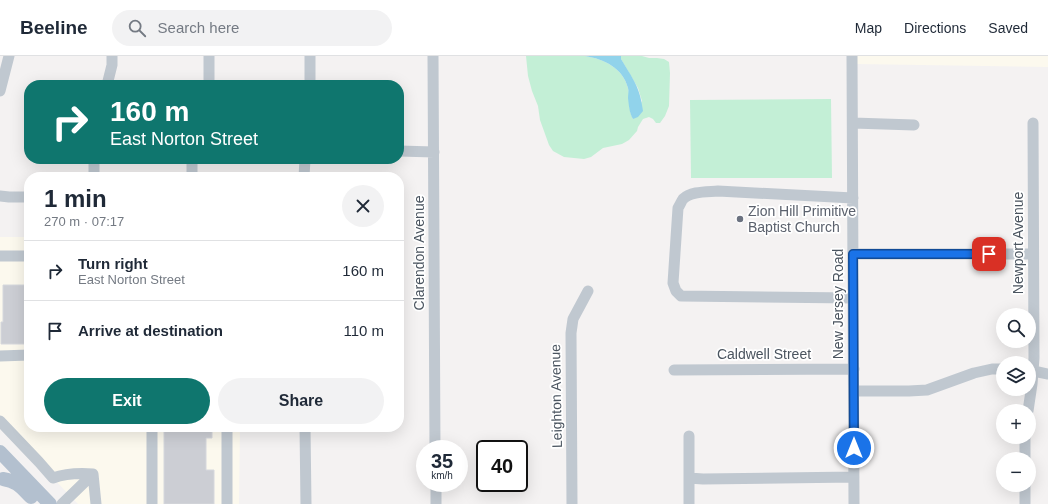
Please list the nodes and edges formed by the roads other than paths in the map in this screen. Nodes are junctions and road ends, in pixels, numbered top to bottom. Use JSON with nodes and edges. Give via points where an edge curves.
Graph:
{"nodes":[{"id":1,"x":112,"y":56,"type":"edge"},
{"id":2,"x":209,"y":56,"type":"edge"},
{"id":3,"x":310,"y":56,"type":"edge"},
{"id":4,"x":433,"y":56,"type":"edge"},
{"id":5,"x":852,"y":56,"type":"edge"},
{"id":6,"x":5,"y":62,"type":"edge"},
{"id":7,"x":108,"y":80,"type":"edge"},
{"id":8,"x":209,"y":80,"type":"edge"},
{"id":9,"x":310,"y":80,"type":"edge"},
{"id":10,"x":0,"y":91,"type":"edge"},
{"id":11,"x":853,"y":123,"type":"junction"},
{"id":12,"x":1033,"y":123,"type":"dead end"},
{"id":13,"x":914,"y":125,"type":"dead end"},
{"id":14,"x":404,"y":151,"type":"edge"},
{"id":15,"x":434,"y":152,"type":"junction"},
{"id":16,"x":0,"y":196,"type":"edge"},
{"id":17,"x":24,"y":197,"type":"edge"},
{"id":18,"x":853,"y":198,"type":"junction"},
{"id":19,"x":853,"y":254,"type":"junction"},
{"id":20,"x":1033,"y":254,"type":"junction"},
{"id":21,"x":0,"y":256,"type":"edge"},
{"id":22,"x":24,"y":256,"type":"edge"},
{"id":23,"x":588,"y":292,"type":"dead end"},
{"id":24,"x":853,"y":298,"type":"junction"},
{"id":25,"x":24,"y":355,"type":"edge"},
{"id":26,"x":0,"y":356,"type":"edge"},
{"id":27,"x":1031,"y":356,"type":"edge"},
{"id":28,"x":854,"y":369,"type":"junction"},
{"id":29,"x":996,"y":369,"type":"edge"},
{"id":30,"x":674,"y":370,"type":"dead end"},
{"id":31,"x":1036,"y":371,"type":"edge"},
{"id":32,"x":1048,"y":374,"type":"edge"},
{"id":33,"x":854,"y":391,"type":"junction"},
{"id":34,"x":1,"y":422,"type":"edge"},
{"id":35,"x":152,"y":432,"type":"edge"},
{"id":36,"x":227,"y":432,"type":"edge"},
{"id":37,"x":305,"y":432,"type":"edge"},
{"id":38,"x":689,"y":436,"type":"dead end"},
{"id":39,"x":435,"y":440,"type":"edge"},
{"id":40,"x":0,"y":452,"type":"edge"},
{"id":41,"x":93,"y":474,"type":"junction"},
{"id":42,"x":2,"y":477,"type":"edge"},
{"id":43,"x":854,"y":477,"type":"junction"},
{"id":44,"x":689,"y":478,"type":"junction"},
{"id":45,"x":436,"y":492,"type":"edge"},
{"id":46,"x":1025,"y":492,"type":"edge"},
{"id":47,"x":28,"y":504,"type":"edge"},
{"id":48,"x":38,"y":504,"type":"edge"},
{"id":49,"x":50,"y":504,"type":"edge"},
{"id":50,"x":62,"y":504,"type":"edge"},
{"id":51,"x":96,"y":504,"type":"edge"},
{"id":52,"x":152,"y":504,"type":"edge"},
{"id":53,"x":228,"y":504,"type":"edge"},
{"id":54,"x":306,"y":504,"type":"edge"},
{"id":55,"x":436,"y":504,"type":"edge"},
{"id":56,"x":572,"y":504,"type":"edge"},
{"id":57,"x":689,"y":504,"type":"edge"},
{"id":58,"x":854,"y":504,"type":"edge"},
{"id":59,"x":1025,"y":504,"type":"edge"}],
"edges":[{"from":1,"to":7,"type":"street"},
{"from":2,"to":8,"type":"street"},
{"from":3,"to":9,"type":"street"},
{"from":4,"to":15,"type":"street","name":"Clarendon Avenue"},
{"from":5,"to":11,"type":"street","name":"New Jersey Road"},
{"from":6,"to":10,"type":"street"},
{"from":11,"to":13,"type":"street"},
{"from":11,"to":18,"type":"street","name":"New Jersey Road"},
{"from":12,"to":20,"type":"street","name":"Newport Avenue"},
{"from":14,"to":15,"type":"street"},
{"from":15,"to":39,"type":"street","name":"Clarendon Avenue"},
{"from":16,"to":17,"type":"street"},
{"from":18,"to":19,"type":"street","name":"New Jersey Road"},
{"from":18,"to":24,"type":"street","via":[[718,191],[687,196],[678,208],[673,284],[681,296]]},
{"from":19,"to":20,"type":"street"},
{"from":19,"to":24,"type":"street","name":"New Jersey Road"},
{"from":20,"to":27,"type":"street","name":"Newport Avenue"},
{"from":21,"to":22,"type":"street"},
{"from":23,"to":56,"type":"street","name":"Leighton Avenue","via":[[573,319],[570,333]]},
{"from":24,"to":28,"type":"street","name":"New Jersey Road"},
{"from":25,"to":26,"type":"street"},
{"from":28,"to":30,"type":"street","name":"Caldwell Street"},
{"from":28,"to":33,"type":"street","name":"New Jersey Road"},
{"from":29,"to":33,"type":"street","via":[[974,372],[927,390]]},
{"from":31,"to":32,"type":"street"},
{"from":33,"to":43,"type":"street","name":"New Jersey Road"},
{"from":34,"to":41,"type":"street","via":[[53,478],[63,474]]},
{"from":35,"to":52,"type":"street"},
{"from":36,"to":53,"type":"street"},
{"from":37,"to":54,"type":"street"},
{"from":38,"to":44,"type":"street"},
{"from":40,"to":49,"type":"main road"},
{"from":41,"to":50,"type":"street"},
{"from":41,"to":51,"type":"street"},
{"from":42,"to":47,"type":"main road"},
{"from":42,"to":48,"type":"main road","via":[[12,480]]},
{"from":43,"to":44,"type":"street"},
{"from":43,"to":58,"type":"street","name":"New Jersey Road"},
{"from":44,"to":57,"type":"street"},
{"from":45,"to":55,"type":"street"},
{"from":46,"to":59,"type":"street"}]}
